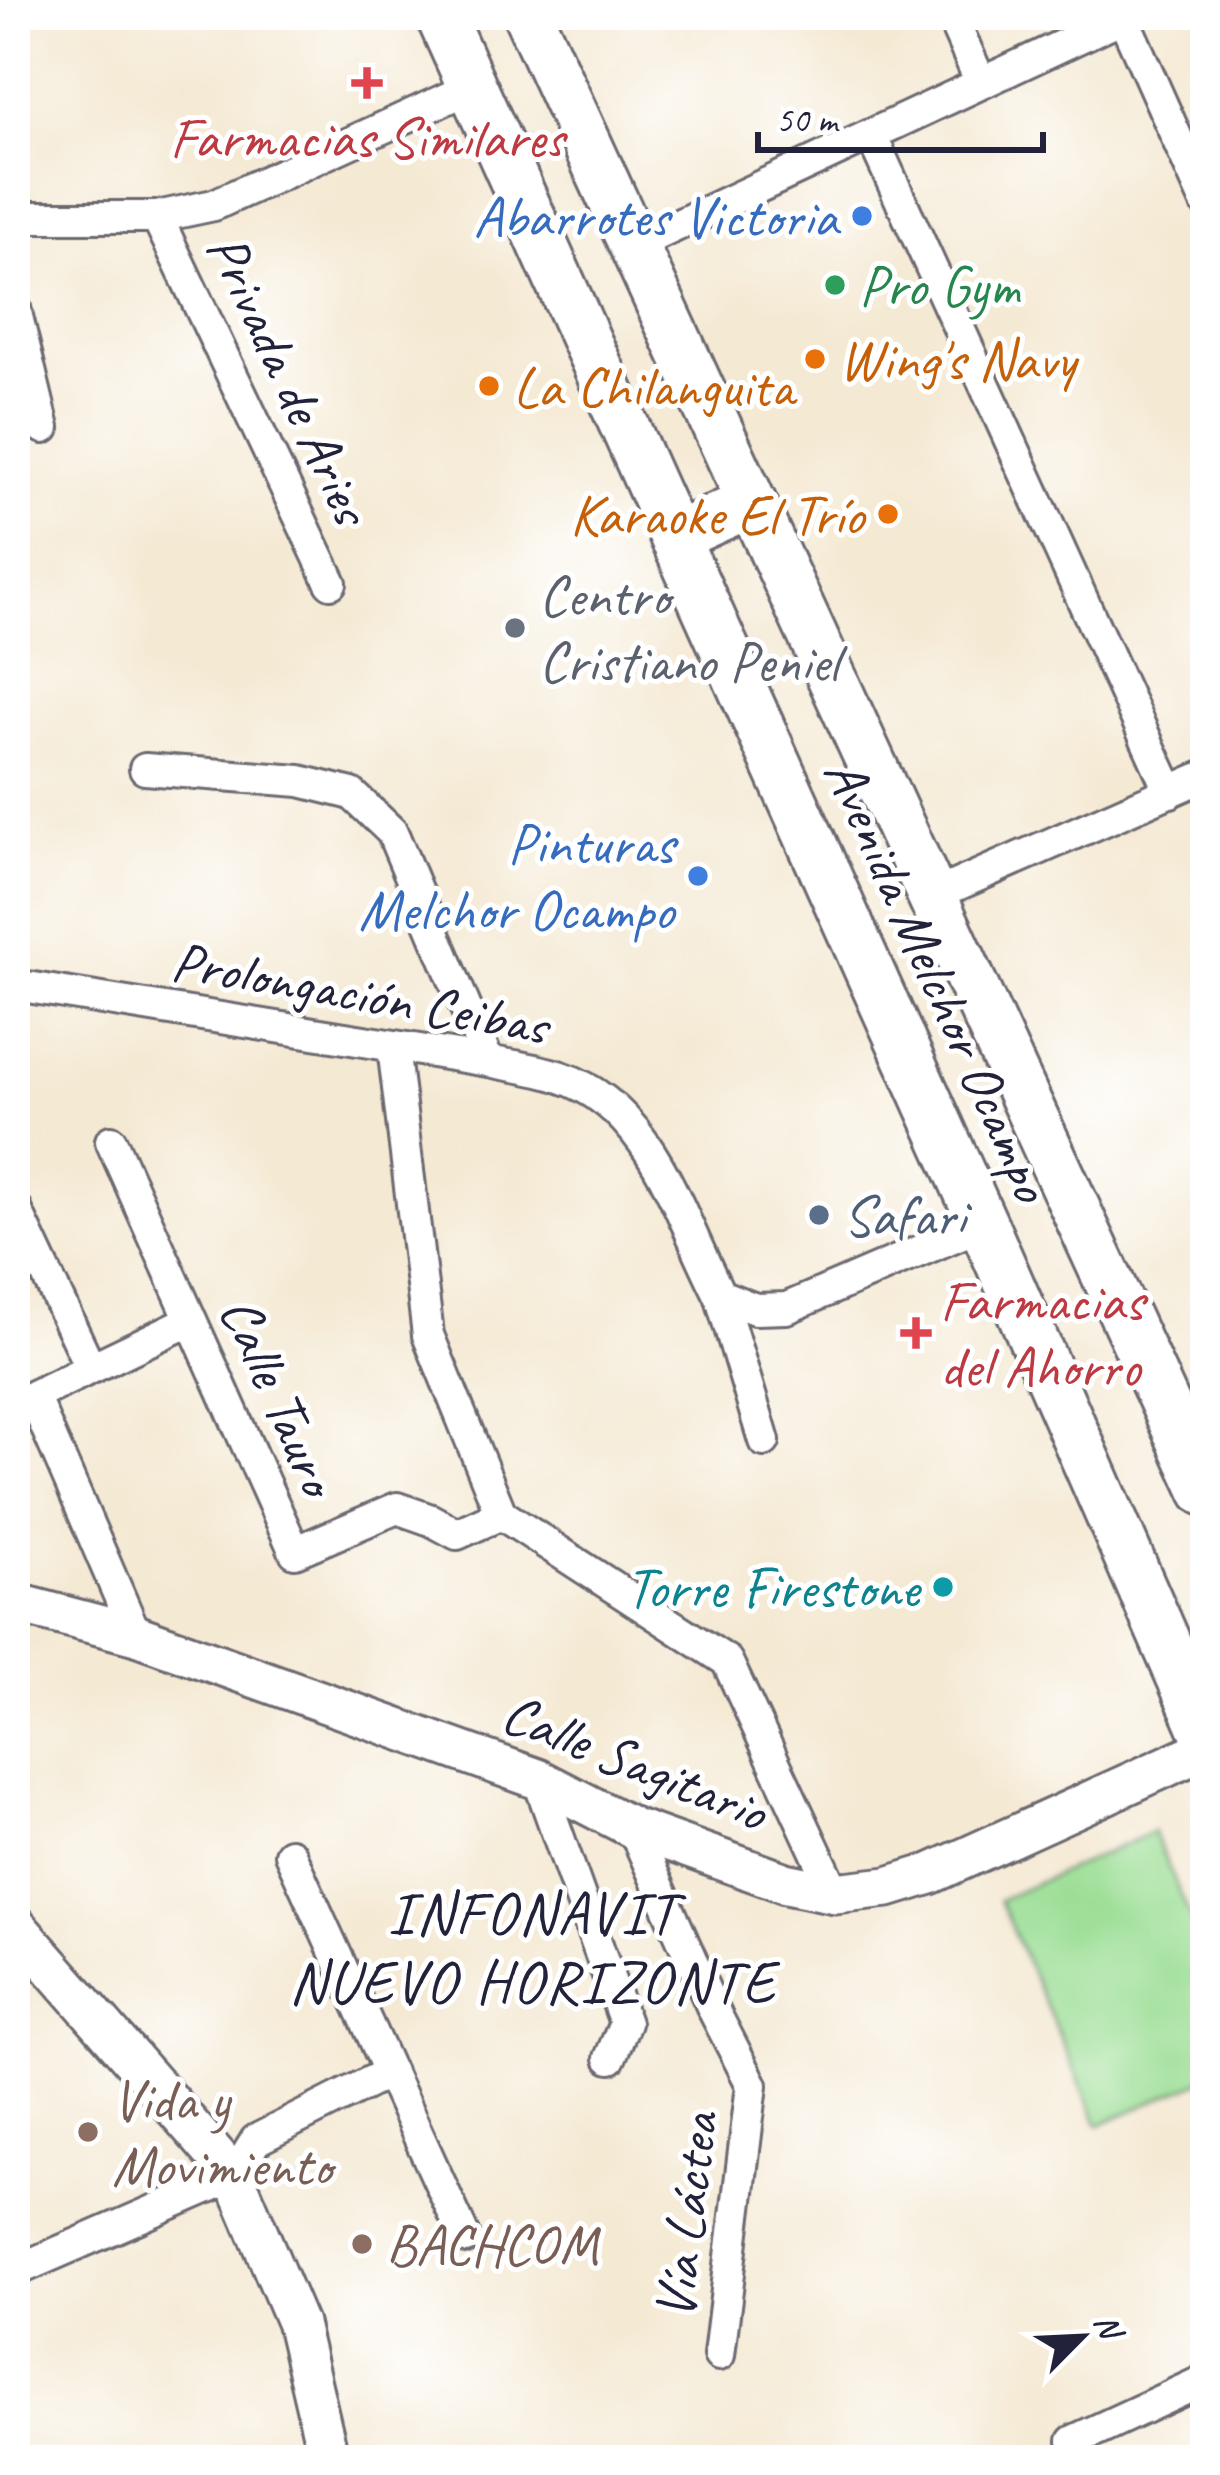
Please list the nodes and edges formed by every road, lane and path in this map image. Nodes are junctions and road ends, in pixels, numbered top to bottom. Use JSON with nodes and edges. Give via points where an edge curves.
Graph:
{"nodes":[{"id":1,"x":440,"y":15,"type":"edge"},
{"id":2,"x":528,"y":15,"type":"edge"},
{"id":3,"x":951,"y":15,"type":"edge"},
{"id":4,"x":1125,"y":16,"type":"edge"},
{"id":5,"x":981,"y":83,"type":"junction"},
{"id":6,"x":472,"y":87,"type":"junction"},
{"id":7,"x":871,"y":135,"type":"junction"},
{"id":8,"x":1205,"y":201,"type":"edge"},
{"id":9,"x":15,"y":217,"type":"edge"},
{"id":10,"x":157,"y":217,"type":"junction"},
{"id":11,"x":633,"y":246,"type":"junction"},
{"id":12,"x":15,"y":308,"type":"edge"},
{"id":13,"x":44,"y":428,"type":"dead end"},
{"id":14,"x":750,"y":502,"type":"junction"},
{"id":15,"x":675,"y":537,"type":"junction"},
{"id":16,"x":331,"y":583,"type":"dead end"},
{"id":17,"x":145,"y":769,"type":"dead end"},
{"id":18,"x":1205,"y":776,"type":"edge"},
{"id":19,"x":1170,"y":792,"type":"junction"},
{"id":20,"x":932,"y":896,"type":"junction"},
{"id":21,"x":15,"y":985,"type":"edge"},
{"id":22,"x":393,"y":1047,"type":"junction"},
{"id":23,"x":488,"y":1060,"type":"junction"},
{"id":24,"x":111,"y":1141,"type":"dead end"},
{"id":25,"x":15,"y":1207,"type":"edge"},
{"id":26,"x":983,"y":1224,"type":"junction"},
{"id":27,"x":720,"y":1295,"type":"junction"},
{"id":28,"x":189,"y":1321,"type":"junction"},
{"id":29,"x":90,"y":1367,"type":"junction"},
{"id":30,"x":764,"y":1441,"type":"dead end"},
{"id":31,"x":1205,"y":1491,"type":"edge"},
{"id":32,"x":501,"y":1514,"type":"junction"},
{"id":33,"x":15,"y":1603,"type":"edge"},
{"id":34,"x":136,"y":1635,"type":"junction"},
{"id":35,"x":1193,"y":1670,"type":"edge"},
{"id":36,"x":1205,"y":1732,"type":"edge"},
{"id":37,"x":1205,"y":1749,"type":"edge"},
{"id":38,"x":538,"y":1779,"type":"junction"},
{"id":39,"x":633,"y":1828,"type":"junction"},
{"id":40,"x":290,"y":1854,"type":"dead end"},
{"id":41,"x":835,"y":1893,"type":"junction"},
{"id":42,"x":15,"y":1925,"type":"edge"},
{"id":43,"x":610,"y":2058,"type":"dead end"},
{"id":44,"x":390,"y":2072,"type":"junction"},
{"id":45,"x":234,"y":2176,"type":"junction"},
{"id":46,"x":465,"y":2238,"type":"dead end"},
{"id":47,"x":15,"y":2271,"type":"edge"},
{"id":48,"x":719,"y":2355,"type":"dead end"},
{"id":49,"x":1205,"y":2380,"type":"edge"},
{"id":50,"x":1073,"y":2440,"type":"dead end"},
{"id":51,"x":329,"y":2460,"type":"edge"}],
"edges":[{"from":1,"to":6,"type":"main road","name":"Avenida Melchor Ocampo"},
{"from":2,"to":11,"type":"main road","name":"Avenida Melchor Ocampo"},
{"from":3,"to":5,"type":"street"},
{"from":4,"to":5,"type":"street"},
{"from":4,"to":8,"type":"street"},
{"from":5,"to":7,"type":"street"},
{"from":6,"to":10,"type":"street","via":[[214,205]]},
{"from":6,"to":15,"type":"main road","name":"Avenida Melchor Ocampo"},
{"from":7,"to":11,"type":"street"},
{"from":7,"to":19,"type":"street"},
{"from":9,"to":10,"type":"street"},
{"from":10,"to":16,"type":"street","name":"Privada de Aries"},
{"from":11,"to":14,"type":"main road","name":"Avenida Melchor Ocampo"},
{"from":12,"to":13,"type":"street"},
{"from":14,"to":15,"type":"main road"},
{"from":14,"to":20,"type":"main road","name":"Avenida Melchor Ocampo"},
{"from":15,"to":26,"type":"main road","name":"Avenida Melchor Ocampo"},
{"from":17,"to":23,"type":"street","via":[[300,781],[352,794],[392,832]]},
{"from":18,"to":19,"type":"street"},
{"from":19,"to":20,"type":"street"},
{"from":20,"to":31,"type":"main road","name":"Avenida Melchor Ocampo"},
{"from":21,"to":22,"type":"street","name":"Prolongación Ceibas"},
{"from":22,"to":23,"type":"street","name":"Prolongación Ceibas"},
{"from":22,"to":32,"type":"street","via":[[428,1335]]},
{"from":23,"to":27,"type":"street","name":"Prolongación Ceibas","via":[[564,1078],[617,1110],[660,1164]]},
{"from":24,"to":28,"type":"street","name":"Calle Tauro"},
{"from":25,"to":29,"type":"street"},
{"from":26,"to":27,"type":"street","via":[[787,1308],[755,1309]]},
{"from":26,"to":35,"type":"main road","name":"Avenida Melchor Ocampo"},
{"from":27,"to":30,"type":"street","name":"Prolongación Ceibas"},
{"from":28,"to":29,"type":"street"},
{"from":28,"to":32,"type":"street","name":"Calle Tauro","via":[[295,1552],[397,1508],[457,1534]]},
{"from":29,"to":34,"type":"street","via":[[33,1396]]},
{"from":32,"to":41,"type":"street","via":[[728,1661]]},
{"from":33,"to":34,"type":"street","name":"Calle Sagitario"},
{"from":34,"to":38,"type":"street","name":"Calle Sagitario"},
{"from":35,"to":36,"type":"main road","name":"Avenida Melchor Ocampo"},
{"from":37,"to":41,"type":"street","name":"Calle Sagitario","via":[[930,1874]]},
{"from":38,"to":39,"type":"street","name":"Calle Sagitario"},
{"from":38,"to":43,"type":"street","via":[[626,2024]]},
{"from":39,"to":41,"type":"street","name":"Calle Sagitario"},
{"from":39,"to":48,"type":"street","name":"Vía Láctea","via":[[752,2085]]},
{"from":40,"to":44,"type":"street"},
{"from":42,"to":45,"type":"street"},
{"from":44,"to":45,"type":"street","via":[[256,2140]]},
{"from":44,"to":46,"type":"street"},
{"from":45,"to":47,"type":"street"},
{"from":45,"to":51,"type":"street","via":[[297,2324]]},
{"from":49,"to":50,"type":"street"}]}
